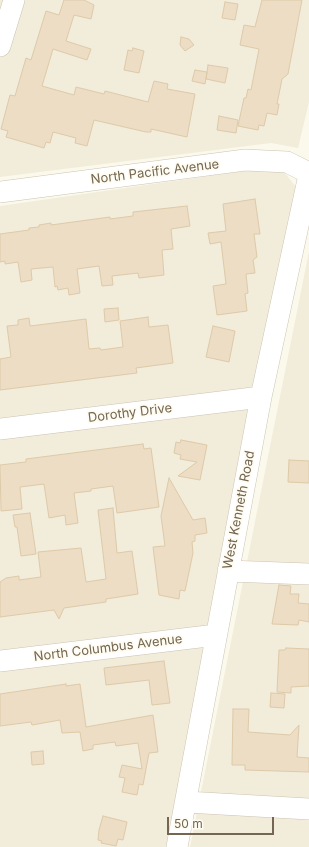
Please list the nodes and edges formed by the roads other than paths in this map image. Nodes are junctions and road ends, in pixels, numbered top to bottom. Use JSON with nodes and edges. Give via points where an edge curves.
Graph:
{"nodes":[{"id":1,"x":14,"y":0,"type":"edge"},
{"id":2,"x":0,"y":46,"type":"edge"},
{"id":3,"x":309,"y":174,"type":"edge"},
{"id":4,"x":0,"y":192,"type":"edge"},
{"id":5,"x":261,"y":397,"type":"junction"},
{"id":6,"x":0,"y":429,"type":"edge"},
{"id":7,"x":228,"y":571,"type":"junction"},
{"id":8,"x":309,"y":574,"type":"edge"},
{"id":9,"x":216,"y":635,"type":"junction"},
{"id":10,"x":0,"y":661,"type":"edge"},
{"id":11,"x":186,"y":802,"type":"junction"},
{"id":12,"x":309,"y":809,"type":"edge"},
{"id":13,"x":177,"y":847,"type":"edge"}],
"edges":[{"from":1,"to":2,"type":"street"},
{"from":3,"to":4,"type":"street","name":"North Pacific Avenue","via":[[286,162],[245,160]]},
{"from":3,"to":5,"type":"street","name":"West Kenneth Road"},
{"from":5,"to":6,"type":"street","name":"Dorothy Drive"},
{"from":5,"to":7,"type":"street","name":"West Kenneth Road"},
{"from":7,"to":8,"type":"street"},
{"from":7,"to":9,"type":"street","name":"West Kenneth Road"},
{"from":9,"to":10,"type":"street","name":"North Columbus Avenue"},
{"from":9,"to":11,"type":"street","name":"West Kenneth Road"},
{"from":11,"to":12,"type":"street"},
{"from":11,"to":13,"type":"street","name":"West Kenneth Road"}]}
